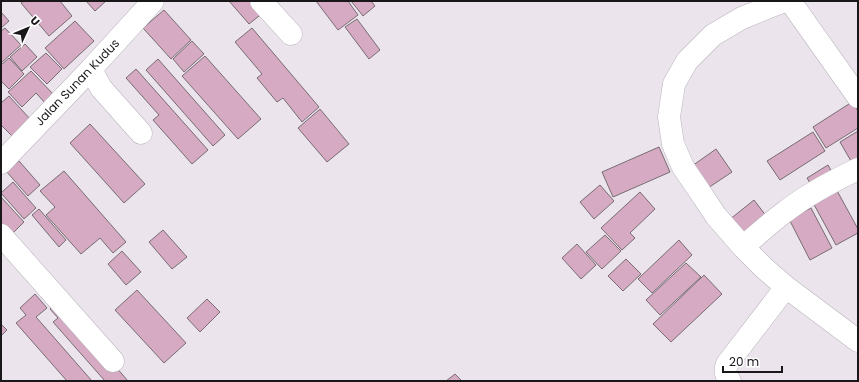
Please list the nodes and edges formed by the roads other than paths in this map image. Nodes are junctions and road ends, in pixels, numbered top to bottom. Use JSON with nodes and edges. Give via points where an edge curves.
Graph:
{"nodes":[{"id":1,"x":261,"y":1,"type":"edge"},
{"id":2,"x":784,"y":1,"type":"edge"},
{"id":3,"x":790,"y":1,"type":"edge"},
{"id":4,"x":152,"y":2,"type":"edge"},
{"id":5,"x":291,"y":34,"type":"dead end"},
{"id":6,"x":91,"y":70,"type":"junction"},
{"id":7,"x":858,"y":97,"type":"edge"},
{"id":8,"x":141,"y":133,"type":"dead end"},
{"id":9,"x":1,"y":163,"type":"edge"},
{"id":10,"x":858,"y":169,"type":"edge"},
{"id":11,"x":1,"y":235,"type":"edge"},
{"id":12,"x":743,"y":247,"type":"junction"},
{"id":13,"x":786,"y":287,"type":"junction"},
{"id":14,"x":857,"y":339,"type":"edge"},
{"id":15,"x":113,"y":361,"type":"dead end"},
{"id":16,"x":730,"y":381,"type":"edge"}],
"edges":[{"from":1,"to":5,"type":"street"},
{"from":2,"to":12,"type":"street","via":[[742,18],[713,35],[687,61],[674,84],[669,117],[673,144],[683,167],[716,216]]},
{"from":3,"to":7,"type":"street"},
{"from":4,"to":6,"type":"street","name":"Jalan Sunan Kudus"},
{"from":6,"to":8,"type":"street","via":[[101,88]]},
{"from":6,"to":9,"type":"street","name":"Jalan Sunan Kudus"},
{"from":10,"to":12,"type":"street","via":[[785,211]]},
{"from":11,"to":15,"type":"street"},
{"from":12,"to":13,"type":"street"},
{"from":13,"to":14,"type":"street"},
{"from":13,"to":16,"type":"street","via":[[726,364],[726,375]]}]}
